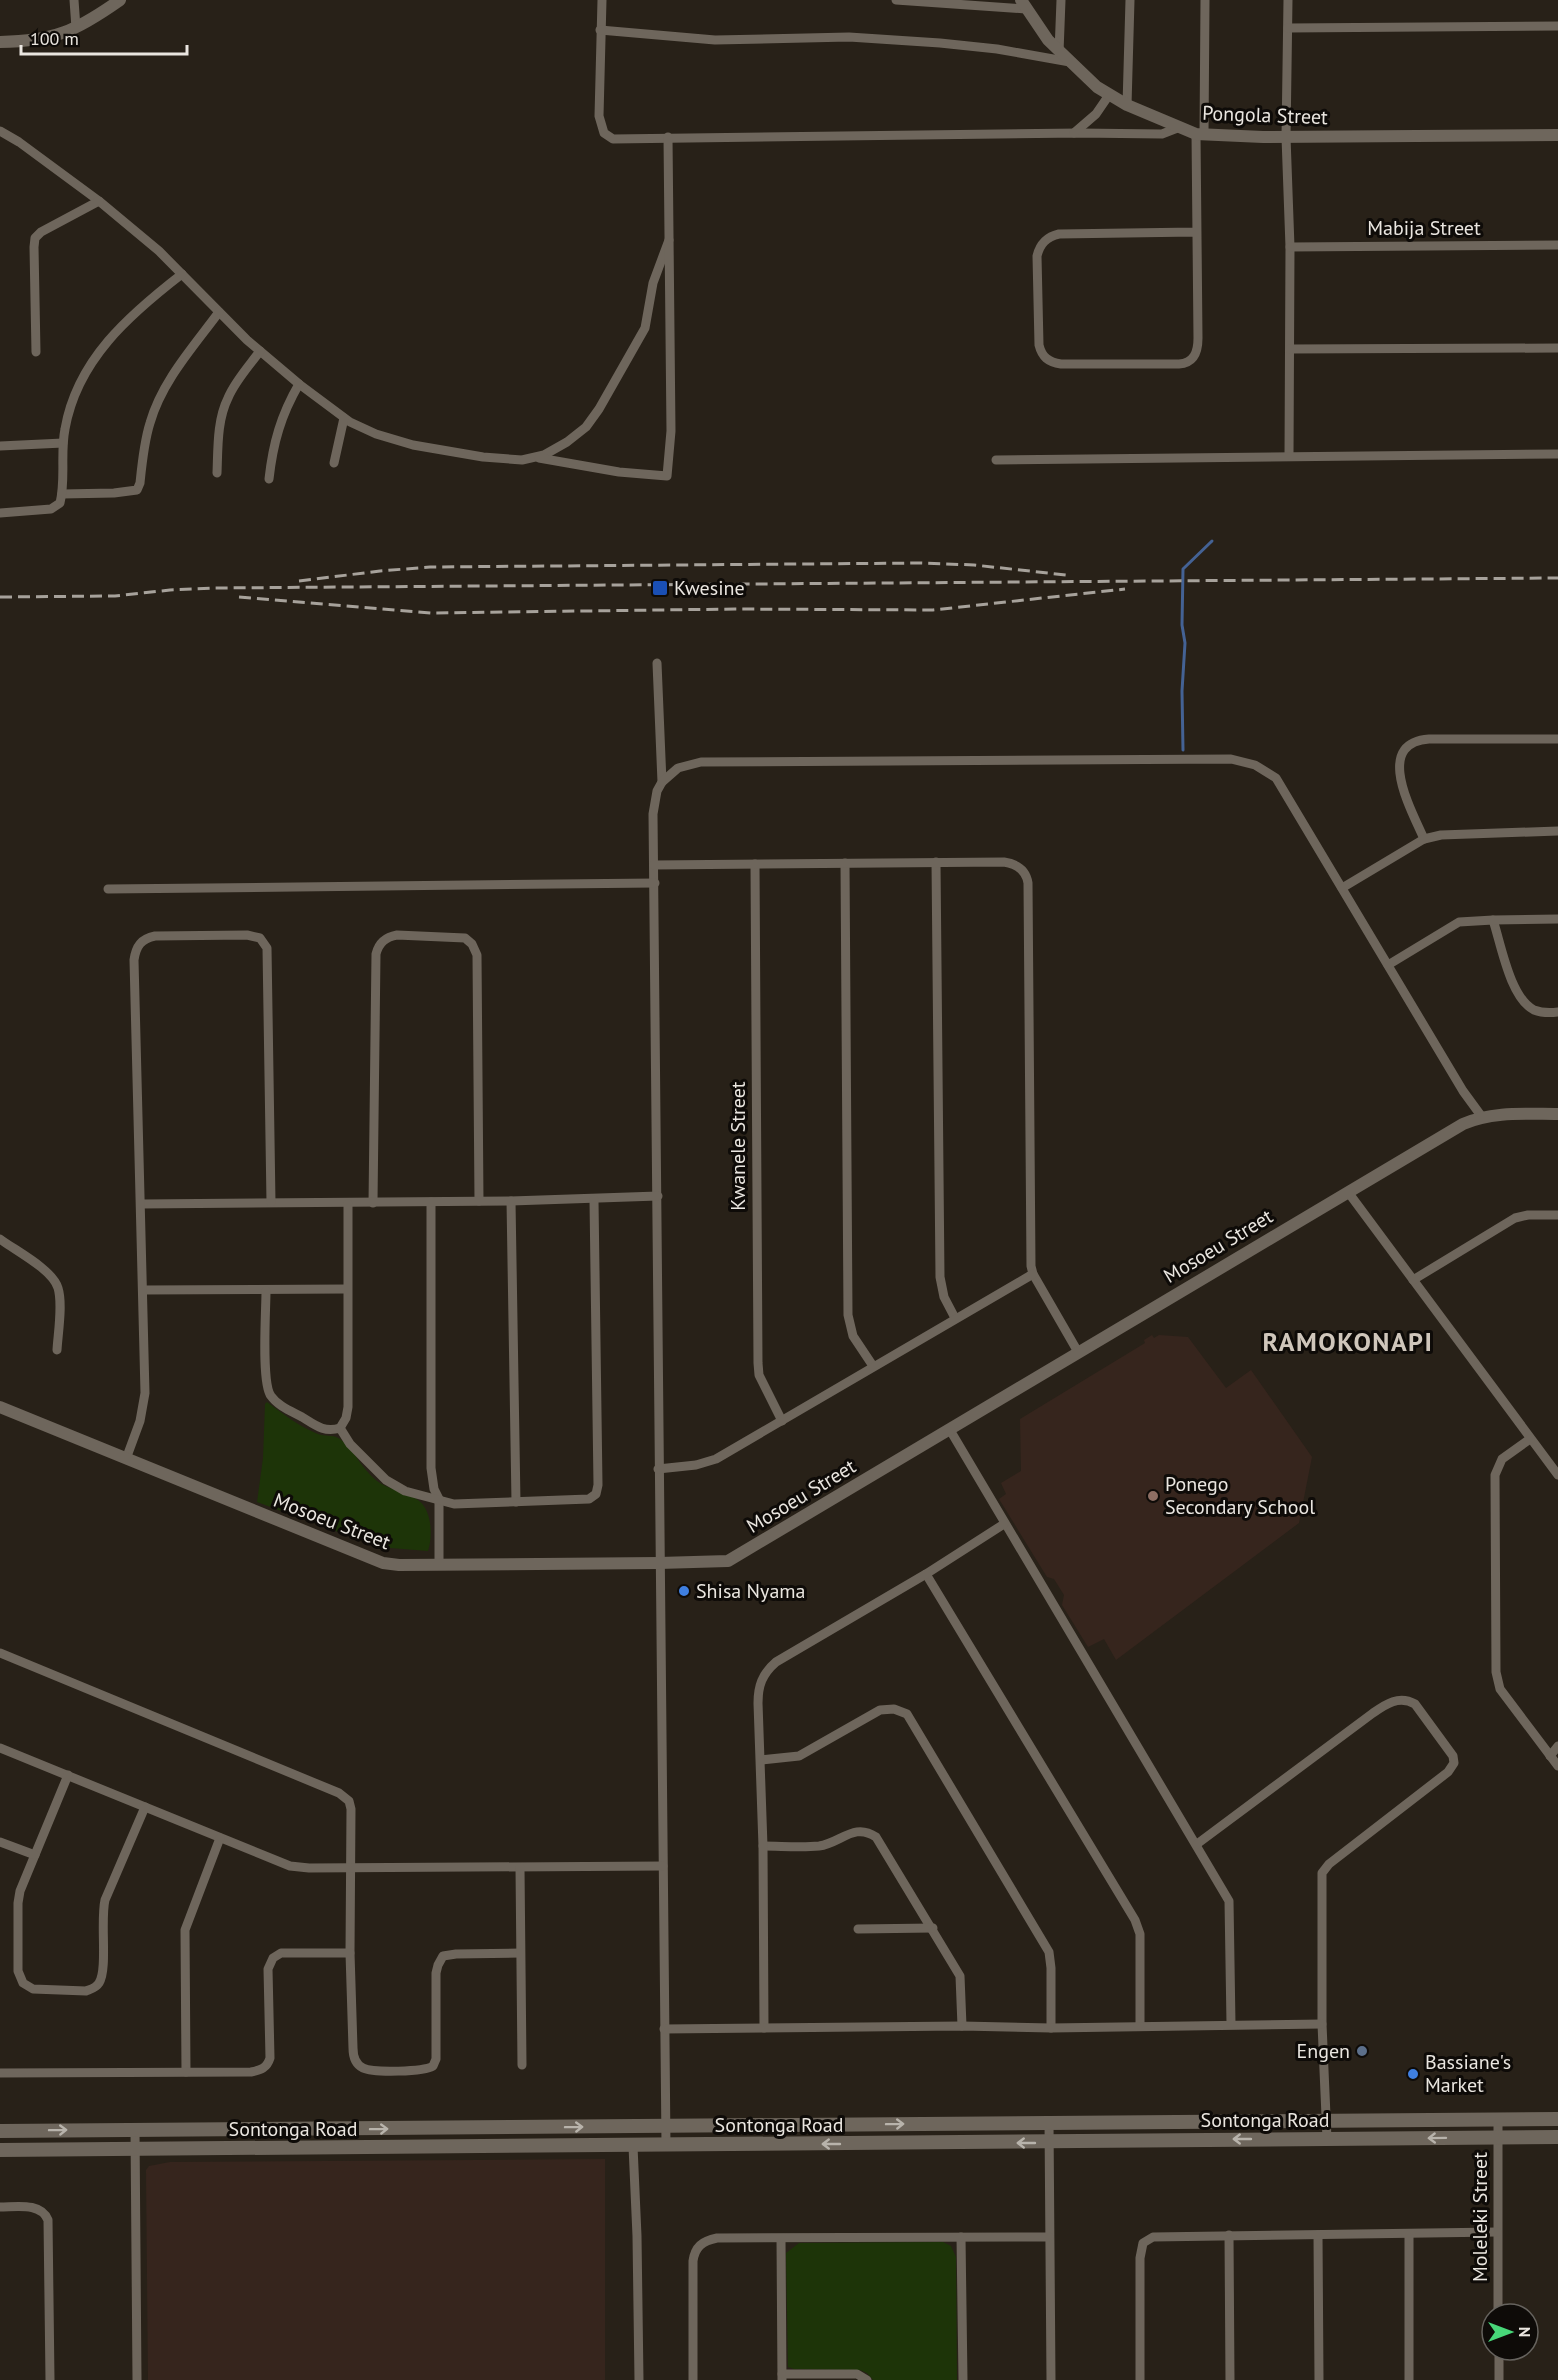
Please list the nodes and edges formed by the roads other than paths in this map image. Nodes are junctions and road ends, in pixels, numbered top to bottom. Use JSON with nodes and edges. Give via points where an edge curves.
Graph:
{"nodes":[{"id":1,"x":74,"y":0,"type":"edge"},
{"id":2,"x":120,"y":0,"type":"edge"},
{"id":3,"x":602,"y":0,"type":"edge"},
{"id":4,"x":896,"y":0,"type":"edge"},
{"id":5,"x":1061,"y":0,"type":"edge"},
{"id":6,"x":1130,"y":0,"type":"edge"},
{"id":7,"x":1205,"y":0,"type":"edge"},
{"id":8,"x":1288,"y":0,"type":"edge"},
{"id":9,"x":1024,"y":5,"type":"edge"},
{"id":10,"x":1558,"y":26,"type":"edge"},
{"id":11,"x":1288,"y":27,"type":"junction"},
{"id":12,"x":76,"y":28,"type":"junction"},
{"id":13,"x":600,"y":30,"type":"junction"},
{"id":14,"x":0,"y":42,"type":"edge"},
{"id":15,"x":1059,"y":52,"type":"junction"},
{"id":16,"x":1070,"y":62,"type":"junction"},
{"id":17,"x":1109,"y":95,"type":"junction"},
{"id":18,"x":1127,"y":105,"type":"junction"},
{"id":19,"x":1180,"y":127,"type":"junction"},
{"id":20,"x":0,"y":131,"type":"edge"},
{"id":21,"x":1074,"y":133,"type":"junction"},
{"id":22,"x":1200,"y":135,"type":"junction"},
{"id":23,"x":1558,"y":135,"type":"edge"},
{"id":24,"x":669,"y":137,"type":"junction"},
{"id":25,"x":1286,"y":137,"type":"junction"},
{"id":26,"x":99,"y":201,"type":"junction"},
{"id":27,"x":1196,"y":232,"type":"junction"},
{"id":28,"x":669,"y":240,"type":"junction"},
{"id":29,"x":1558,"y":245,"type":"edge"},
{"id":30,"x":1290,"y":247,"type":"junction"},
{"id":31,"x":182,"y":274,"type":"junction"},
{"id":32,"x":219,"y":312,"type":"junction"},
{"id":33,"x":1558,"y":348,"type":"edge"},
{"id":34,"x":1290,"y":349,"type":"junction"},
{"id":35,"x":260,"y":351,"type":"junction"},
{"id":36,"x":36,"y":352,"type":"dead end"},
{"id":37,"x":299,"y":384,"type":"junction"},
{"id":38,"x":344,"y":418,"type":"junction"},
{"id":39,"x":63,"y":444,"type":"junction"},
{"id":40,"x":0,"y":446,"type":"edge"},
{"id":41,"x":1558,"y":454,"type":"edge"},
{"id":42,"x":1289,"y":456,"type":"junction"},
{"id":43,"x":534,"y":457,"type":"junction"},
{"id":44,"x":996,"y":460,"type":"dead end"},
{"id":45,"x":334,"y":463,"type":"dead end"},
{"id":46,"x":217,"y":473,"type":"dead end"},
{"id":47,"x":269,"y":479,"type":"dead end"},
{"id":48,"x":62,"y":494,"type":"junction"},
{"id":49,"x":0,"y":513,"type":"edge"},
{"id":50,"x":657,"y":663,"type":"dead end"},
{"id":51,"x":1558,"y":739,"type":"edge"},
{"id":52,"x":662,"y":782,"type":"junction"},
{"id":53,"x":1558,"y":831,"type":"edge"},
{"id":54,"x":1424,"y":839,"type":"junction"},
{"id":55,"x":936,"y":862,"type":"junction"},
{"id":56,"x":845,"y":863,"type":"junction"},
{"id":57,"x":755,"y":864,"type":"junction"},
{"id":58,"x":654,"y":865,"type":"junction"},
{"id":59,"x":655,"y":883,"type":"junction"},
{"id":60,"x":1342,"y":888,"type":"junction"},
{"id":61,"x":108,"y":889,"type":"dead end"},
{"id":62,"x":1558,"y":919,"type":"edge"},
{"id":63,"x":1493,"y":920,"type":"junction"},
{"id":64,"x":1388,"y":965,"type":"junction"},
{"id":65,"x":1558,"y":1012,"type":"edge"},
{"id":66,"x":1558,"y":1114,"type":"edge"},
{"id":67,"x":1482,"y":1117,"type":"junction"},
{"id":68,"x":1348,"y":1192,"type":"junction"},
{"id":69,"x":658,"y":1196,"type":"junction"},
{"id":70,"x":594,"y":1200,"type":"junction"},
{"id":71,"x":479,"y":1201,"type":"junction"},
{"id":72,"x":511,"y":1201,"type":"junction"},
{"id":73,"x":271,"y":1202,"type":"junction"},
{"id":74,"x":431,"y":1202,"type":"junction"},
{"id":75,"x":374,"y":1203,"type":"junction"},
{"id":76,"x":141,"y":1204,"type":"junction"},
{"id":77,"x":348,"y":1204,"type":"junction"},
{"id":78,"x":1558,"y":1215,"type":"edge"},
{"id":79,"x":0,"y":1239,"type":"edge"},
{"id":80,"x":1034,"y":1274,"type":"junction"},
{"id":81,"x":1413,"y":1280,"type":"junction"},
{"id":82,"x":346,"y":1289,"type":"junction"},
{"id":83,"x":143,"y":1290,"type":"junction"},
{"id":84,"x":266,"y":1291,"type":"junction"},
{"id":85,"x":955,"y":1318,"type":"junction"},
{"id":86,"x":57,"y":1350,"type":"dead end"},
{"id":87,"x":1078,"y":1352,"type":"junction"},
{"id":88,"x":873,"y":1366,"type":"junction"},
{"id":89,"x":0,"y":1407,"type":"edge"},
{"id":90,"x":782,"y":1421,"type":"junction"},
{"id":91,"x":340,"y":1428,"type":"junction"},
{"id":92,"x":950,"y":1430,"type":"junction"},
{"id":93,"x":1530,"y":1439,"type":"junction"},
{"id":94,"x":126,"y":1459,"type":"junction"},
{"id":95,"x":658,"y":1469,"type":"junction"},
{"id":96,"x":1558,"y":1475,"type":"edge"},
{"id":97,"x":439,"y":1499,"type":"junction"},
{"id":98,"x":516,"y":1502,"type":"junction"},
{"id":99,"x":1004,"y":1524,"type":"junction"},
{"id":100,"x":660,"y":1563,"type":"junction"},
{"id":101,"x":439,"y":1565,"type":"junction"},
{"id":102,"x":926,"y":1574,"type":"junction"},
{"id":103,"x":0,"y":1653,"type":"edge"},
{"id":104,"x":1558,"y":1746,"type":"edge"},
{"id":105,"x":0,"y":1748,"type":"edge"},
{"id":106,"x":1550,"y":1756,"type":"junction"},
{"id":107,"x":761,"y":1760,"type":"junction"},
{"id":108,"x":1558,"y":1766,"type":"edge"},
{"id":109,"x":68,"y":1775,"type":"junction"},
{"id":110,"x":145,"y":1807,"type":"junction"},
{"id":111,"x":220,"y":1838,"type":"junction"},
{"id":112,"x":0,"y":1842,"type":"edge"},
{"id":113,"x":1197,"y":1844,"type":"junction"},
{"id":114,"x":763,"y":1846,"type":"junction"},
{"id":115,"x":35,"y":1855,"type":"junction"},
{"id":116,"x":663,"y":1866,"type":"junction"},
{"id":117,"x":351,"y":1868,"type":"junction"},
{"id":118,"x":520,"y":1868,"type":"junction"},
{"id":119,"x":933,"y":1928,"type":"junction"},
{"id":120,"x":858,"y":1929,"type":"dead end"},
{"id":121,"x":350,"y":1953,"type":"junction"},
{"id":122,"x":520,"y":1953,"type":"junction"},
{"id":123,"x":1231,"y":2024,"type":"junction"},
{"id":124,"x":1322,"y":2024,"type":"junction"},
{"id":125,"x":962,"y":2026,"type":"junction"},
{"id":126,"x":1140,"y":2026,"type":"junction"},
{"id":127,"x":764,"y":2028,"type":"junction"},
{"id":128,"x":1051,"y":2028,"type":"junction"},
{"id":129,"x":664,"y":2029,"type":"junction"},
{"id":130,"x":522,"y":2065,"type":"dead end"},
{"id":131,"x":186,"y":2072,"type":"junction"},
{"id":132,"x":0,"y":2073,"type":"edge"},
{"id":133,"x":1558,"y":2119,"type":"edge"},
{"id":134,"x":1327,"y":2120,"type":"junction"},
{"id":135,"x":1498,"y":2120,"type":"junction"},
{"id":136,"x":1049,"y":2122,"type":"junction"},
{"id":137,"x":665,"y":2126,"type":"junction"},
{"id":138,"x":135,"y":2130,"type":"junction"},
{"id":139,"x":0,"y":2131,"type":"edge"},
{"id":140,"x":1498,"y":2137,"type":"junction"},
{"id":141,"x":1558,"y":2137,"type":"edge"},
{"id":142,"x":1327,"y":2139,"type":"junction"},
{"id":143,"x":1049,"y":2142,"type":"junction"},
{"id":144,"x":666,"y":2145,"type":"junction"},
{"id":145,"x":633,"y":2146,"type":"junction"},
{"id":146,"x":135,"y":2148,"type":"junction"},
{"id":147,"x":0,"y":2150,"type":"edge"},
{"id":148,"x":0,"y":2207,"type":"edge"},
{"id":149,"x":1497,"y":2232,"type":"junction"},
{"id":150,"x":1408,"y":2234,"type":"junction"},
{"id":151,"x":1228,"y":2235,"type":"junction"},
{"id":152,"x":1318,"y":2235,"type":"junction"},
{"id":153,"x":961,"y":2237,"type":"junction"},
{"id":154,"x":1049,"y":2237,"type":"junction"},
{"id":155,"x":781,"y":2239,"type":"junction"},
{"id":156,"x":1498,"y":2302,"type":"edge"},
{"id":157,"x":1499,"y":2362,"type":"edge"},
{"id":158,"x":782,"y":2377,"type":"edge"},
{"id":159,"x":50,"y":2380,"type":"edge"},
{"id":160,"x":137,"y":2380,"type":"edge"},
{"id":161,"x":639,"y":2380,"type":"edge"},
{"id":162,"x":693,"y":2380,"type":"edge"},
{"id":163,"x":867,"y":2380,"type":"edge"},
{"id":164,"x":963,"y":2380,"type":"edge"},
{"id":165,"x":1051,"y":2380,"type":"edge"},
{"id":166,"x":1140,"y":2380,"type":"edge"},
{"id":167,"x":1230,"y":2380,"type":"edge"},
{"id":168,"x":1319,"y":2380,"type":"edge"},
{"id":169,"x":1409,"y":2380,"type":"edge"},
{"id":170,"x":1499,"y":2380,"type":"edge"}],
"edges":[{"from":1,"to":12,"type":"street"},
{"from":2,"to":12,"type":"street"},
{"from":3,"to":13,"type":"street"},
{"from":4,"to":9,"type":"street"},
{"from":5,"to":15,"type":"street"},
{"from":6,"to":18,"type":"street"},
{"from":7,"to":22,"type":"street"},
{"from":8,"to":11,"type":"street"},
{"from":9,"to":15,"type":"street","name":"Pongola Street"},
{"from":10,"to":11,"type":"street"},
{"from":11,"to":25,"type":"street"},
{"from":12,"to":14,"type":"street","via":[[49,38]]},
{"from":13,"to":16,"type":"street","via":[[715,40],[849,37],[940,43]]},
{"from":13,"to":24,"type":"street","via":[[599,116],[604,133],[613,139]]},
{"from":15,"to":16,"type":"street","name":"Pongola Street"},
{"from":16,"to":17,"type":"street","name":"Pongola Street"},
{"from":17,"to":18,"type":"street","name":"Pongola Street"},
{"from":17,"to":21,"type":"street","via":[[1096,114]]},
{"from":18,"to":19,"type":"street","name":"Pongola Street"},
{"from":19,"to":21,"type":"street","via":[[1162,134]]},
{"from":19,"to":22,"type":"street","name":"Pongola Street"},
{"from":20,"to":26,"type":"street"},
{"from":21,"to":24,"type":"street"},
{"from":22,"to":25,"type":"street","name":"Pongola Street"},
{"from":22,"to":27,"type":"street"},
{"from":23,"to":25,"type":"street","name":"Pongola Street"},
{"from":24,"to":28,"type":"street"},
{"from":25,"to":30,"type":"street"},
{"from":26,"to":31,"type":"street"},
{"from":26,"to":36,"type":"street","via":[[35,238]]},
{"from":27,"to":27,"type":"street","via":[[1198,338],[1196,354],[1190,360],[1179,364],[1061,364],[1049,362],[1043,356],[1039,345],[1037,256],[1046,239],[1059,234]]},
{"from":28,"to":43,"type":"street","via":[[653,283],[645,328],[599,409],[586,427],[567,442]]},
{"from":28,"to":43,"type":"street","via":[[671,431],[667,476]]},
{"from":29,"to":30,"type":"street","name":"Mabija Street"},
{"from":30,"to":34,"type":"street"},
{"from":31,"to":32,"type":"street"},
{"from":31,"to":39,"type":"street","via":[[120,325],[95,357],[68,413]]},
{"from":32,"to":35,"type":"street"},
{"from":32,"to":48,"type":"street","via":[[177,368],[155,407],[137,490]]},
{"from":33,"to":34,"type":"street"},
{"from":34,"to":42,"type":"street"},
{"from":35,"to":37,"type":"street"},
{"from":35,"to":46,"type":"street","via":[[225,405]]},
{"from":37,"to":38,"type":"street"},
{"from":37,"to":47,"type":"street","via":[[278,427]]},
{"from":38,"to":43,"type":"street","via":[[375,434],[413,445],[507,460]]},
{"from":38,"to":45,"type":"street"},
{"from":39,"to":40,"type":"street"},
{"from":39,"to":48,"type":"street"},
{"from":41,"to":42,"type":"street"},
{"from":42,"to":44,"type":"street"},
{"from":48,"to":49,"type":"street","via":[[54,508]]},
{"from":50,"to":52,"type":"street"},
{"from":51,"to":54,"type":"street","via":[[1429,739],[1409,745],[1400,760],[1399,775]]},
{"from":52,"to":58,"type":"street","via":[[653,814]]},
{"from":52,"to":60,"type":"street","via":[[678,768],[701,762],[1231,759],[1255,765],[1276,778]]},
{"from":53,"to":54,"type":"street"},
{"from":54,"to":60,"type":"street"},
{"from":55,"to":56,"type":"street"},
{"from":55,"to":80,"type":"street","via":[[1012,863],[1027,877],[1030,1255]]},
{"from":55,"to":85,"type":"street","via":[[940,1277],[944,1297]]},
{"from":56,"to":57,"type":"street"},
{"from":56,"to":88,"type":"street","via":[[848,1315],[853,1336]]},
{"from":57,"to":58,"type":"street"},
{"from":57,"to":90,"type":"street","name":"Kwanele Street","via":[[758,1362],[759,1375]]},
{"from":58,"to":59,"type":"street"},
{"from":59,"to":61,"type":"street"},
{"from":59,"to":69,"type":"street"},
{"from":60,"to":64,"type":"street"},
{"from":62,"to":63,"type":"street"},
{"from":63,"to":64,"type":"street","via":[[1454,925]]},
{"from":63,"to":65,"type":"street","via":[[1522,1000],[1535,1010]]},
{"from":64,"to":67,"type":"street"},
{"from":66,"to":67,"type":"street","name":"Mosoeu Street"},
{"from":67,"to":68,"type":"street","name":"Mosoeu Street","via":[[1463,1124]]},
{"from":68,"to":81,"type":"street"},
{"from":68,"to":87,"type":"street","name":"Mosoeu Street"},
{"from":69,"to":70,"type":"street"},
{"from":69,"to":95,"type":"street"},
{"from":70,"to":72,"type":"street"},
{"from":70,"to":98,"type":"street","via":[[598,1490],[584,1500]]},
{"from":71,"to":72,"type":"street"},
{"from":71,"to":74,"type":"street"},
{"from":71,"to":75,"type":"street","via":[[477,955],[465,938],[397,935],[384,940],[375,954]]},
{"from":72,"to":98,"type":"street"},
{"from":73,"to":76,"type":"street"},
{"from":73,"to":76,"type":"street","via":[[267,948],[260,938],[247,935],[155,936],[141,942],[134,960]]},
{"from":73,"to":77,"type":"street"},
{"from":74,"to":75,"type":"street"},
{"from":74,"to":97,"type":"street","via":[[431,1468]]},
{"from":75,"to":77,"type":"street"},
{"from":76,"to":83,"type":"street"},
{"from":77,"to":82,"type":"street"},
{"from":78,"to":81,"type":"street","via":[[1515,1218]]},
{"from":79,"to":86,"type":"street","via":[[55,1280],[60,1296]]},
{"from":80,"to":85,"type":"street"},
{"from":80,"to":87,"type":"street"},
{"from":81,"to":93,"type":"street"},
{"from":82,"to":84,"type":"street"},
{"from":82,"to":91,"type":"street","via":[[348,1407]]},
{"from":83,"to":84,"type":"street"},
{"from":83,"to":94,"type":"street","via":[[144,1404]]},
{"from":84,"to":91,"type":"street","via":[[268,1391],[281,1405],[322,1429]]},
{"from":85,"to":88,"type":"street"},
{"from":87,"to":92,"type":"street","name":"Mosoeu Street"},
{"from":88,"to":90,"type":"street"},
{"from":89,"to":94,"type":"street","name":"Mosoeu Street"},
{"from":90,"to":95,"type":"street","via":[[710,1462]]},
{"from":91,"to":97,"type":"street","via":[[350,1444],[386,1480],[405,1491]]},
{"from":92,"to":99,"type":"street"},
{"from":92,"to":100,"type":"street","name":"Mosoeu Street","via":[[735,1558],[721,1562]]},
{"from":93,"to":96,"type":"street"},
{"from":93,"to":106,"type":"street","via":[[1502,1459],[1495,1475],[1496,1672],[1500,1689]]},
{"from":94,"to":101,"type":"street","name":"Mosoeu Street","via":[[375,1560],[399,1565]]},
{"from":95,"to":100,"type":"street"},
{"from":97,"to":98,"type":"street","via":[[454,1504]]},
{"from":97,"to":101,"type":"street"},
{"from":99,"to":102,"type":"street"},
{"from":99,"to":113,"type":"street"},
{"from":100,"to":101,"type":"street","name":"Mosoeu Street"},
{"from":100,"to":116,"type":"street"},
{"from":102,"to":107,"type":"street","via":[[769,1668],[758,1694]]},
{"from":102,"to":126,"type":"street","via":[[1135,1920],[1140,1934]]},
{"from":103,"to":117,"type":"street","via":[[343,1795],[351,1805]]},
{"from":104,"to":106,"type":"street"},
{"from":105,"to":109,"type":"street"},
{"from":106,"to":108,"type":"street"},
{"from":107,"to":114,"type":"street"},
{"from":107,"to":128,"type":"street","via":[[800,1756],[880,1710],[894,1709],[907,1714],[1049,1952]]},
{"from":109,"to":110,"type":"street"},
{"from":109,"to":115,"type":"street"},
{"from":110,"to":111,"type":"street"},
{"from":110,"to":115,"type":"street","via":[[105,1900],[102,1975],[93,1989],[33,1989],[20,1978],[18,1903]]},
{"from":111,"to":117,"type":"street","via":[[290,1866]]},
{"from":111,"to":131,"type":"street","via":[[185,1930]]},
{"from":112,"to":115,"type":"street"},
{"from":113,"to":123,"type":"street","via":[[1229,1901]]},
{"from":113,"to":124,"type":"street","via":[[1395,1700],[1415,1704],[1448,1748],[1454,1763],[1448,1772],[1324,1868]]},
{"from":114,"to":119,"type":"street","via":[[820,1846],[855,1831],[870,1832],[881,1842]]},
{"from":114,"to":127,"type":"street"},
{"from":116,"to":118,"type":"street"},
{"from":116,"to":129,"type":"street"},
{"from":117,"to":118,"type":"street"},
{"from":117,"to":121,"type":"street"},
{"from":118,"to":122,"type":"street"},
{"from":119,"to":120,"type":"street"},
{"from":119,"to":125,"type":"street","via":[[961,1979]]},
{"from":121,"to":122,"type":"street","via":[[355,2058],[366,2069],[393,2070],[427,2070],[435,2063],[436,1973],[443,1956]]},
{"from":121,"to":131,"type":"street","via":[[281,1953],[273,1958],[268,1969],[270,2058],[265,2068],[251,2072]]},
{"from":122,"to":130,"type":"street"},
{"from":123,"to":124,"type":"street"},
{"from":123,"to":126,"type":"street"},
{"from":124,"to":134,"type":"street"},
{"from":125,"to":127,"type":"street"},
{"from":125,"to":128,"type":"street"},
{"from":126,"to":128,"type":"street"},
{"from":127,"to":129,"type":"street"},
{"from":129,"to":137,"type":"street"},
{"from":131,"to":132,"type":"street"},
{"from":133,"to":135,"type":"main road","name":"Sontonga Road"},
{"from":134,"to":135,"type":"main road","name":"Sontonga Road"},
{"from":134,"to":136,"type":"main road","name":"Sontonga Road"},
{"from":134,"to":142,"type":"street"},
{"from":135,"to":140,"type":"street","name":"Moleleki Street"},
{"from":137,"to":136,"type":"main road","name":"Sontonga Road","one_way":true},
{"from":136,"to":143,"type":"street"},
{"from":138,"to":137,"type":"main road","name":"Sontonga Road","one_way":true},
{"from":137,"to":144,"type":"street"},
{"from":139,"to":138,"type":"main road","name":"Sontonga Road","one_way":true},
{"from":138,"to":146,"type":"street"},
{"from":140,"to":141,"type":"main road","name":"Sontonga Road"},
{"from":140,"to":142,"type":"main road","name":"Sontonga Road","one_way":true},
{"from":140,"to":149,"type":"street","name":"Moleleki Street"},
{"from":142,"to":143,"type":"main road","name":"Sontonga Road","one_way":true},
{"from":143,"to":144,"type":"main road","name":"Sontonga Road","one_way":true},
{"from":143,"to":154,"type":"street"},
{"from":144,"to":145,"type":"main road","name":"Sontonga Road"},
{"from":145,"to":146,"type":"main road","name":"Sontonga Road"},
{"from":145,"to":161,"type":"street"},
{"from":146,"to":147,"type":"main road","name":"Sontonga Road"},
{"from":146,"to":160,"type":"street"},
{"from":148,"to":159,"type":"street","via":[[39,2209],[48,2220]]},
{"from":149,"to":150,"type":"street"},
{"from":149,"to":156,"type":"street","name":"Moleleki Street"},
{"from":150,"to":152,"type":"street"},
{"from":150,"to":169,"type":"street"},
{"from":151,"to":152,"type":"street"},
{"from":151,"to":166,"type":"street","via":[[1153,2236],[1143,2243]]},
{"from":151,"to":167,"type":"street"},
{"from":152,"to":168,"type":"street"},
{"from":153,"to":154,"type":"street"},
{"from":153,"to":155,"type":"street"},
{"from":153,"to":164,"type":"street"},
{"from":154,"to":165,"type":"street"},
{"from":155,"to":158,"type":"street"},
{"from":155,"to":162,"type":"street","via":[[717,2238],[704,2241],[696,2249],[692,2269]]},
{"from":157,"to":170,"type":"street"},
{"from":158,"to":163,"type":"street","via":[[858,2374]]}]}
